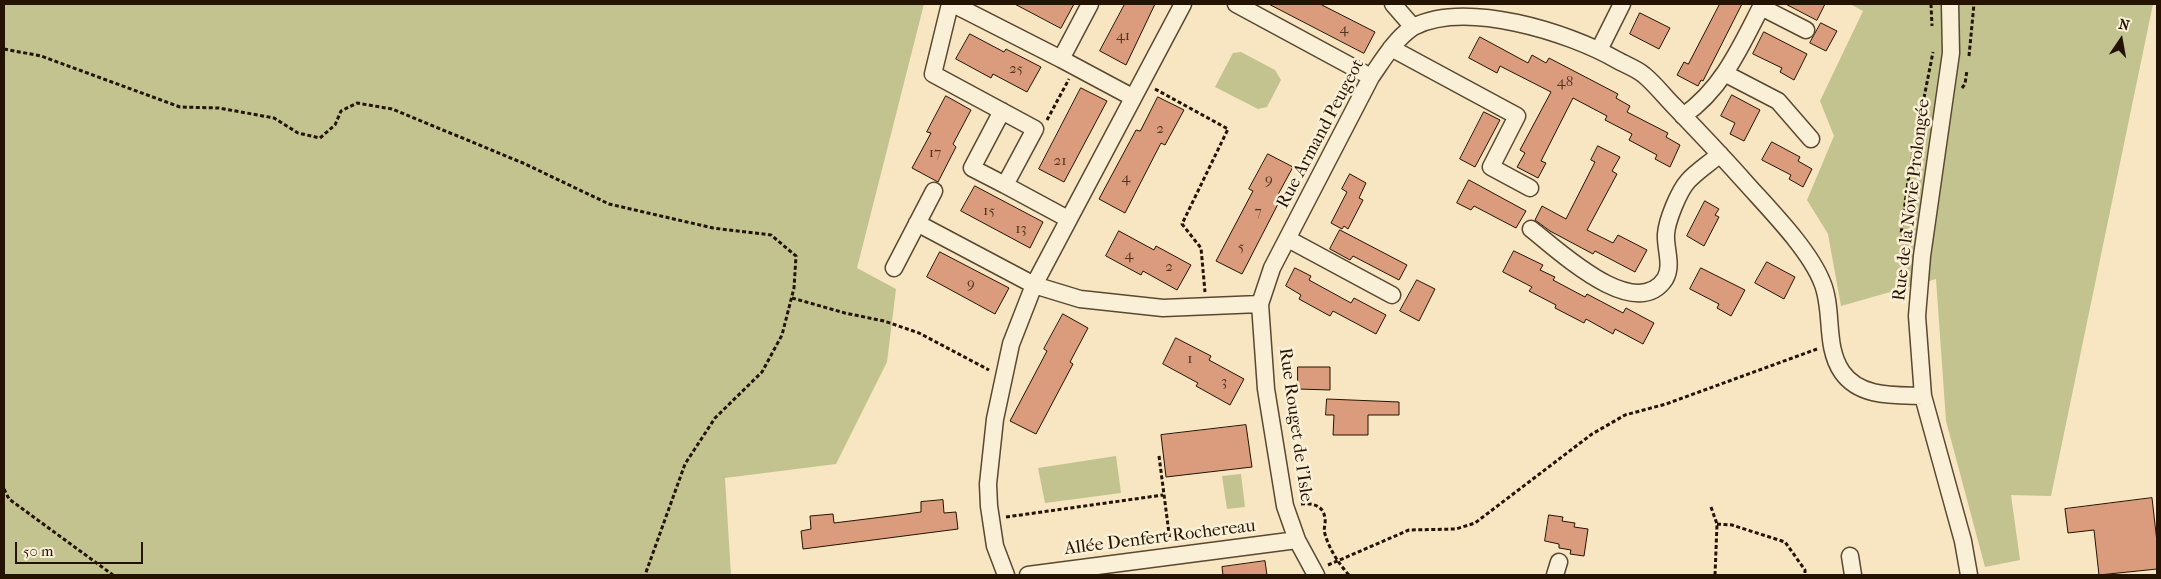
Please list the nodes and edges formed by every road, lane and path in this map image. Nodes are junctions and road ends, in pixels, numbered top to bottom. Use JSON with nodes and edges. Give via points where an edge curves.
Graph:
{"nodes":[{"id":1,"x":951,"y":4,"type":"edge"},
{"id":2,"x":1090,"y":4,"type":"edge"},
{"id":3,"x":1183,"y":4,"type":"edge"},
{"id":4,"x":1236,"y":4,"type":"edge"},
{"id":5,"x":1392,"y":4,"type":"edge"},
{"id":6,"x":1622,"y":4,"type":"edge"},
{"id":7,"x":1931,"y":4,"type":"edge"},
{"id":8,"x":1950,"y":4,"type":"edge"},
{"id":9,"x":1465,"y":9,"type":"edge"},
{"id":10,"x":1413,"y":27,"type":"junction"},
{"id":11,"x":1806,"y":30,"type":"dead end"},
{"id":12,"x":1932,"y":31,"type":"dead end"},
{"id":13,"x":1391,"y":48,"type":"junction"},
{"id":14,"x":4,"y":49,"type":"edge"},
{"id":15,"x":1599,"y":50,"type":"junction"},
{"id":16,"x":1933,"y":50,"type":"dead end"},
{"id":17,"x":1068,"y":63,"type":"junction"},
{"id":18,"x":1726,"y":74,"type":"junction"},
{"id":19,"x":1371,"y":77,"type":"junction"},
{"id":20,"x":1141,"y":81,"type":"junction"},
{"id":21,"x":1132,"y":97,"type":"junction"},
{"id":22,"x":1002,"y":111,"type":"junction"},
{"id":23,"x":1684,"y":116,"type":"junction"},
{"id":24,"x":1035,"y":129,"type":"junction"},
{"id":25,"x":1811,"y":139,"type":"dead end"},
{"id":26,"x":1720,"y":154,"type":"junction"},
{"id":27,"x":1005,"y":185,"type":"junction"},
{"id":28,"x":1530,"y":188,"type":"dead end"},
{"id":29,"x":934,"y":191,"type":"dead end"},
{"id":30,"x":1068,"y":219,"type":"junction"},
{"id":31,"x":917,"y":223,"type":"junction"},
{"id":32,"x":1532,"y":229,"type":"dead end"},
{"id":33,"x":1288,"y":239,"type":"junction"},
{"id":34,"x":1922,"y":256,"type":"junction"},
{"id":35,"x":894,"y":268,"type":"dead end"},
{"id":36,"x":1034,"y":285,"type":"junction"},
{"id":37,"x":1392,"y":295,"type":"dead end"},
{"id":38,"x":792,"y":298,"type":"junction"},
{"id":39,"x":1260,"y":304,"type":"junction"},
{"id":40,"x":1207,"y":306,"type":"junction"},
{"id":41,"x":1832,"y":344,"type":"junction"},
{"id":42,"x":1002,"y":378,"type":"junction"},
{"id":43,"x":1923,"y":396,"type":"junction"},
{"id":44,"x":1159,"y":456,"type":"dead end"},
{"id":45,"x":4,"y":489,"type":"edge"},
{"id":46,"x":1164,"y":495,"type":"junction"},
{"id":47,"x":1284,"y":506,"type":"junction"},
{"id":48,"x":1711,"y":507,"type":"dead end"},
{"id":49,"x":990,"y":519,"type":"junction"},
{"id":50,"x":1717,"y":524,"type":"junction"},
{"id":51,"x":1297,"y":540,"type":"junction"},
{"id":52,"x":1850,"y":556,"type":"dead end"},
{"id":53,"x":1172,"y":557,"type":"junction"},
{"id":54,"x":1338,"y":561,"type":"junction"},
{"id":55,"x":1314,"y":573,"type":"edge"},
{"id":56,"x":113,"y":575,"type":"edge"},
{"id":57,"x":645,"y":575,"type":"edge"},
{"id":58,"x":1006,"y":575,"type":"edge"},
{"id":59,"x":1028,"y":575,"type":"edge"},
{"id":60,"x":1349,"y":575,"type":"edge"},
{"id":61,"x":1715,"y":575,"type":"edge"},
{"id":62,"x":1805,"y":575,"type":"edge"},
{"id":63,"x":1853,"y":575,"type":"edge"},
{"id":64,"x":1969,"y":575,"type":"edge"}],
"edges":[{"from":1,"to":17,"type":"street"},
{"from":1,"to":22,"type":"street","via":[[934,74]]},
{"from":2,"to":17,"type":"street"},
{"from":3,"to":20,"type":"street"},
{"from":4,"to":19,"type":"street"},
{"from":5,"to":10,"type":"street"},
{"from":6,"to":15,"type":"street"},
{"from":7,"to":12,"type":"path"},
{"from":8,"to":34,"type":"street","name":"Rue de la Novie Prolongée","via":[[1951,54]]},
{"from":9,"to":10,"type":"street","name":"Rue Armand Peugeot","via":[[1435,16]]},
{"from":9,"to":15,"type":"street","name":"Rue Armand Peugeot","via":[[1535,24]]},
{"from":10,"to":13,"type":"street","name":"Rue Armand Peugeot"},
{"from":11,"to":18,"type":"street","via":[[1761,7]]},
{"from":13,"to":19,"type":"street","name":"Rue Armand Peugeot"},
{"from":13,"to":28,"type":"street","via":[[1517,116],[1491,167]]},
{"from":14,"to":38,"type":"path","via":[[41,56],[180,107],[219,108],[274,118],[298,133],[320,138],[335,125],[341,111],[357,103],[392,109],[523,163],[609,204],[713,228],[771,235],[796,256]]},
{"from":15,"to":23,"type":"street","name":"Rue Armand Peugeot","via":[[1644,75]]},
{"from":16,"to":34,"type":"path","via":[[1901,234]]},
{"from":17,"to":21,"type":"street"},
{"from":17,"to":24,"type":"path","via":[[1044,125]]},
{"from":18,"to":23,"type":"street","via":[[1698,106]]},
{"from":18,"to":25,"type":"street","via":[[1778,101]]},
{"from":19,"to":33,"type":"street","name":"Rue Armand Peugeot"},
{"from":20,"to":21,"type":"street"},
{"from":20,"to":40,"type":"path","via":[[1228,129],[1182,224],[1201,248]]},
{"from":21,"to":30,"type":"street"},
{"from":22,"to":24,"type":"street"},
{"from":22,"to":27,"type":"street","via":[[972,168]]},
{"from":23,"to":26,"type":"street","name":"Rue Armand Peugeot"},
{"from":24,"to":27,"type":"street"},
{"from":26,"to":32,"type":"street","via":[[1687,182],[1672,210],[1666,234],[1669,267],[1665,279],[1654,289],[1637,293],[1620,291],[1593,278]]},
{"from":26,"to":41,"type":"street","name":"Rue Armand Peugeot","via":[[1796,242],[1822,282],[1829,309]]},
{"from":27,"to":30,"type":"street"},
{"from":29,"to":31,"type":"street"},
{"from":30,"to":36,"type":"street"},
{"from":31,"to":35,"type":"street"},
{"from":31,"to":36,"type":"street"},
{"from":33,"to":37,"type":"street"},
{"from":33,"to":39,"type":"street","name":"Rue Armand Peugeot","via":[[1272,268]]},
{"from":34,"to":43,"type":"street","name":"Rue de la Novie Prolongée","via":[[1917,316]]},
{"from":36,"to":40,"type":"street","via":[[1080,299],[1163,308]]},
{"from":36,"to":42,"type":"street","via":[[1011,344]]},
{"from":38,"to":42,"type":"path","via":[[919,333]]},
{"from":38,"to":57,"type":"path","via":[[782,334],[762,372],[715,418],[685,464]]},
{"from":39,"to":40,"type":"street"},
{"from":39,"to":47,"type":"street","name":"Rue Rouget de l'Isle","via":[[1266,389]]},
{"from":41,"to":43,"type":"street","name":"Rue Armand Peugeot","via":[[1842,372],[1855,386],[1878,394]]},
{"from":41,"to":54,"type":"path","via":[[1666,404],[1625,415],[1592,434],[1475,524],[1456,529],[1409,530]]},
{"from":42,"to":49,"type":"street","via":[[988,484]]},
{"from":43,"to":64,"type":"street","name":"Rue de la Novie Prolongée","via":[[1963,541]]},
{"from":44,"to":46,"type":"path"},
{"from":45,"to":56,"type":"path","via":[[9,499]]},
{"from":46,"to":49,"type":"path"},
{"from":46,"to":53,"type":"path"},
{"from":47,"to":51,"type":"street","name":"Rue Rouget de l'Isle"},
{"from":47,"to":54,"type":"path","via":[[1311,503],[1319,507],[1326,520],[1324,534]]},
{"from":48,"to":50,"type":"path"},
{"from":49,"to":58,"type":"street","via":[[995,546]]},
{"from":50,"to":61,"type":"path"},
{"from":50,"to":62,"type":"path","via":[[1732,525],[1785,542],[1805,570]]},
{"from":51,"to":53,"type":"street","name":"Allée Denfert Rochereau"},
{"from":51,"to":55,"type":"street","name":"Rue Rouget de l'Isle"},
{"from":52,"to":63,"type":"street"},
{"from":53,"to":59,"type":"street","name":"Allée Denfert Rochereau"},
{"from":54,"to":55,"type":"path"},
{"from":54,"to":60,"type":"path"}]}
